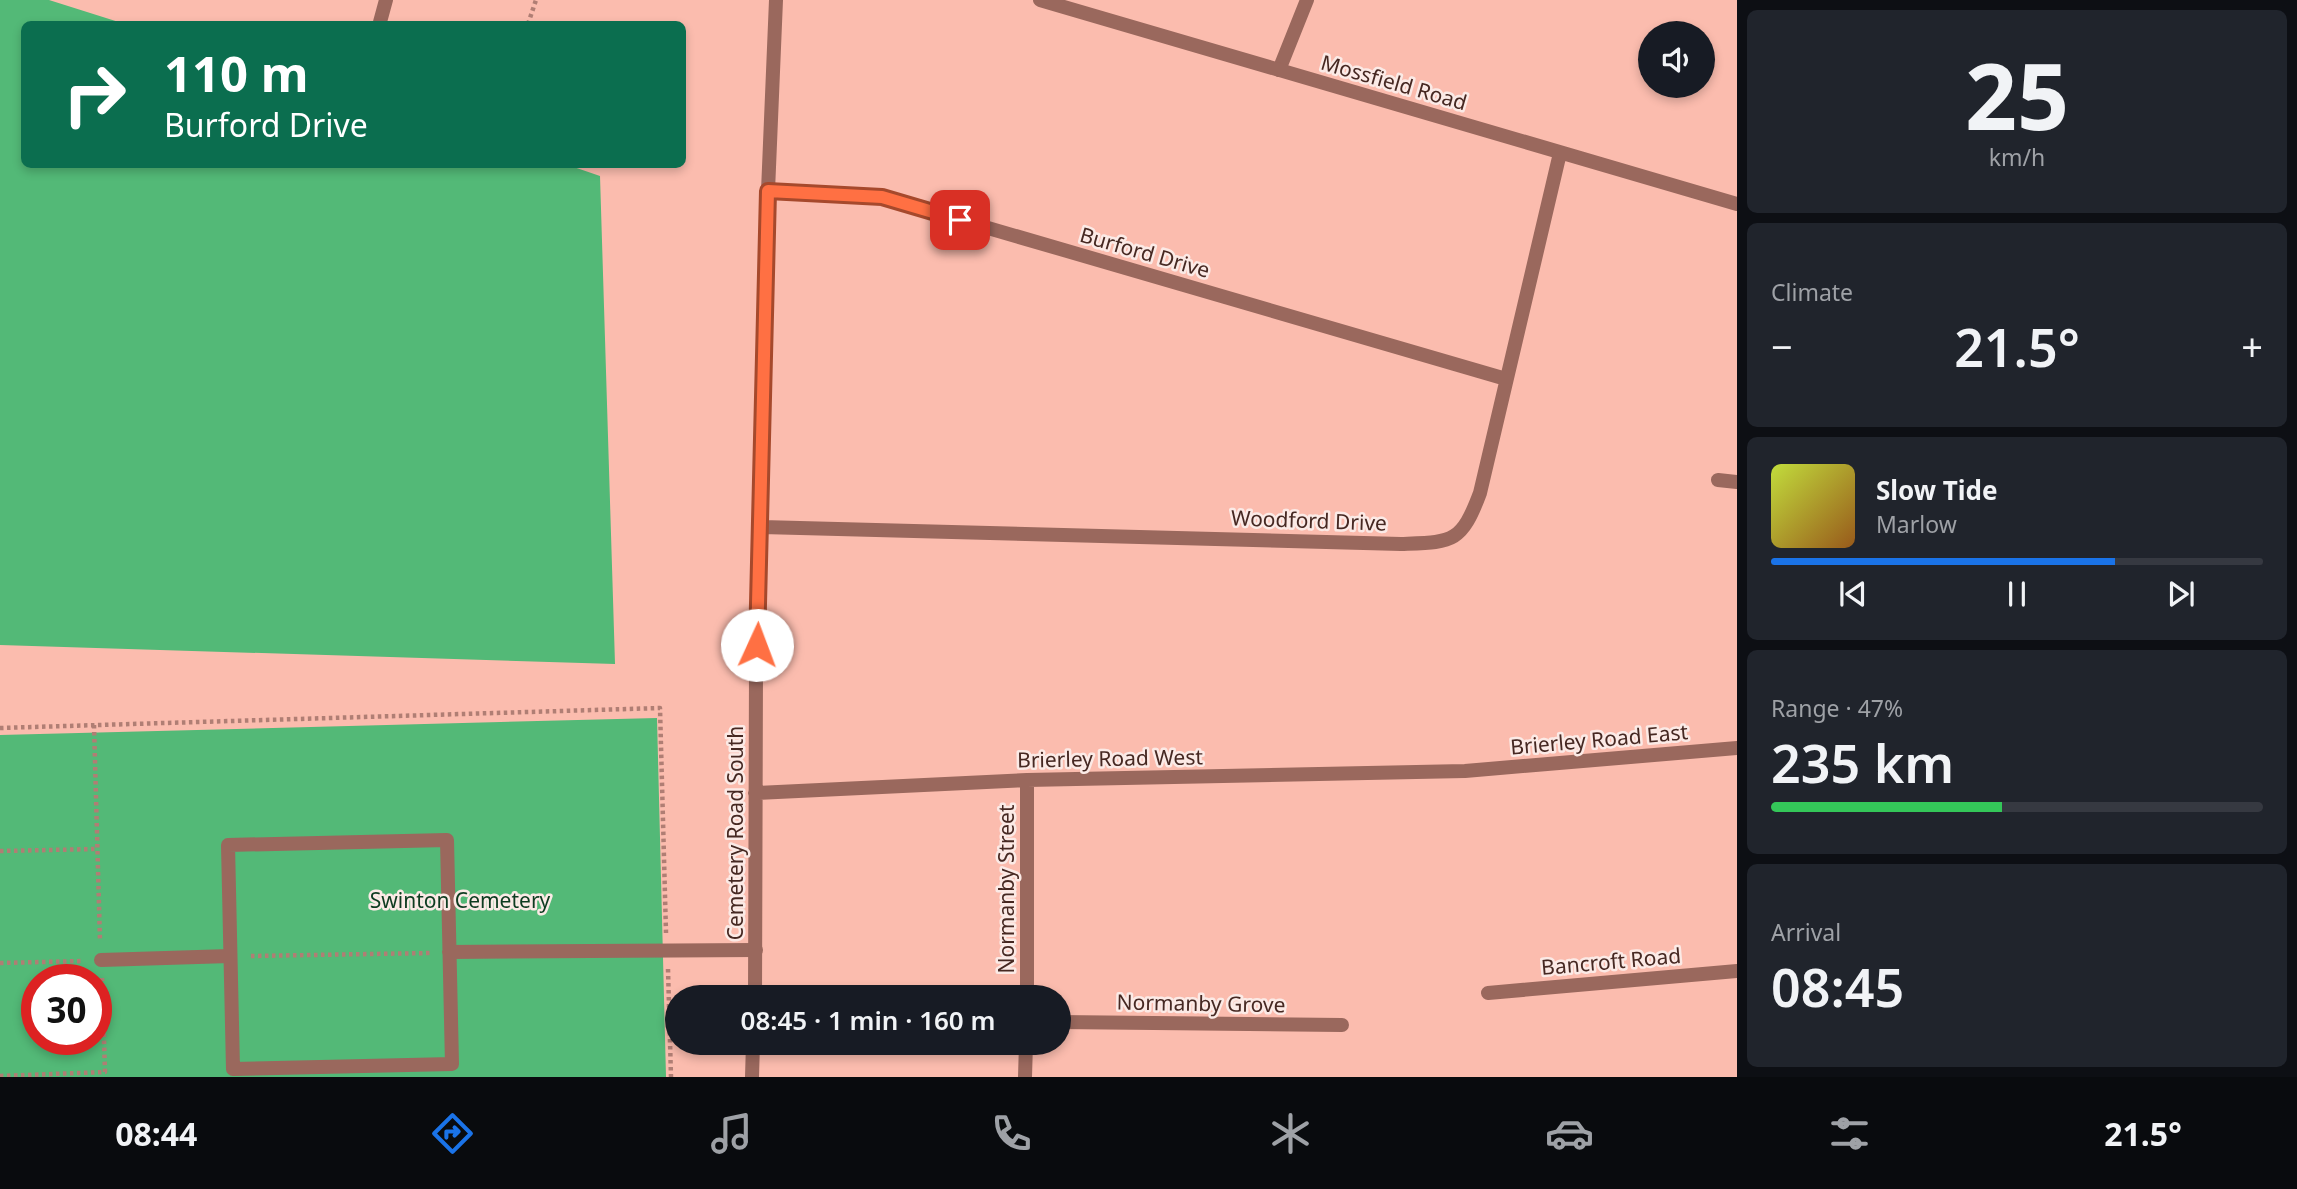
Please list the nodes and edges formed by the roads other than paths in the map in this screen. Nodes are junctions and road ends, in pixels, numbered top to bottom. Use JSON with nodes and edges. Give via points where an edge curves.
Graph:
{"nodes":[{"id":1,"x":386,"y":0,"type":"edge"},
{"id":2,"x":776,"y":0,"type":"edge"},
{"id":3,"x":1040,"y":0,"type":"edge"},
{"id":4,"x":1307,"y":0,"type":"edge"},
{"id":5,"x":380,"y":21,"type":"edge"},
{"id":6,"x":1279,"y":70,"type":"junction"},
{"id":7,"x":1560,"y":153,"type":"junction"},
{"id":8,"x":768,"y":191,"type":"junction"},
{"id":9,"x":1737,"y":204,"type":"edge"},
{"id":10,"x":1506,"y":379,"type":"junction"},
{"id":11,"x":1718,"y":480,"type":"dead end"},
{"id":12,"x":1737,"y":482,"type":"edge"},
{"id":13,"x":760,"y":527,"type":"junction"},
{"id":14,"x":757,"y":645,"type":"dead end"},
{"id":15,"x":756,"y":668,"type":"dead end"},
{"id":16,"x":1737,"y":748,"type":"edge"},
{"id":17,"x":1465,"y":771,"type":"joint"},
{"id":18,"x":1027,"y":780,"type":"junction"},
{"id":19,"x":755,"y":793,"type":"junction"},
{"id":20,"x":756,"y":950,"type":"junction"},
{"id":21,"x":449,"y":952,"type":"junction"},
{"id":22,"x":230,"y":956,"type":"junction"},
{"id":23,"x":101,"y":960,"type":"road end"},
{"id":24,"x":1737,"y":971,"type":"edge"},
{"id":25,"x":755,"y":985,"type":"edge"},
{"id":26,"x":1027,"y":985,"type":"edge"},
{"id":27,"x":1488,"y":993,"type":"dead end"},
{"id":28,"x":1071,"y":1022,"type":"edge"},
{"id":29,"x":1342,"y":1025,"type":"dead end"},
{"id":30,"x":753,"y":1055,"type":"edge"},
{"id":31,"x":1026,"y":1055,"type":"edge"},
{"id":32,"x":301,"y":1072,"type":"edge"},
{"id":33,"x":379,"y":1072,"type":"edge"},
{"id":34,"x":752,"y":1077,"type":"edge"},
{"id":35,"x":1025,"y":1077,"type":"edge"}],
"edges":[{"from":1,"to":5,"type":"street"},
{"from":2,"to":8,"type":"street"},
{"from":3,"to":6,"type":"street","name":"Mossfield Road"},
{"from":4,"to":6,"type":"street"},
{"from":6,"to":7,"type":"street","name":"Mossfield Road"},
{"from":7,"to":9,"type":"street","name":"Mossfield Road"},
{"from":7,"to":10,"type":"street","name":"Woodford Drive"},
{"from":8,"to":10,"type":"street","name":"Burford Drive","via":[[882,197]]},
{"from":8,"to":13,"type":"street"},
{"from":10,"to":13,"type":"street","name":"Woodford Drive","via":[[1480,494],[1469,521],[1455,537],[1429,543]]},
{"from":11,"to":12,"type":"street"},
{"from":13,"to":14,"type":"street"},
{"from":15,"to":19,"type":"street","name":"Cemetery Road South"},
{"from":16,"to":17,"type":"street","name":"Brierley Road East"},
{"from":17,"to":18,"type":"street","name":"Brierley Road West"},
{"from":18,"to":19,"type":"street","name":"Brierley Road West"},
{"from":18,"to":26,"type":"street","name":"Normanby Street"},
{"from":19,"to":20,"type":"street","name":"Cemetery Road South"},
{"from":20,"to":21,"type":"street"},
{"from":20,"to":25,"type":"street","name":"Cemetery Road South"},
{"from":21,"to":22,"type":"street","via":[[447,840],[228,845]]},
{"from":21,"to":33,"type":"street","via":[[452,1065]]},
{"from":22,"to":23,"type":"street"},
{"from":22,"to":32,"type":"street","via":[[233,1069]]},
{"from":24,"to":27,"type":"street","name":"Bancroft Road"},
{"from":28,"to":29,"type":"street","name":"Normanby Grove"},
{"from":30,"to":34,"type":"street"},
{"from":31,"to":35,"type":"street"},
{"from":32,"to":33,"type":"street"}]}
